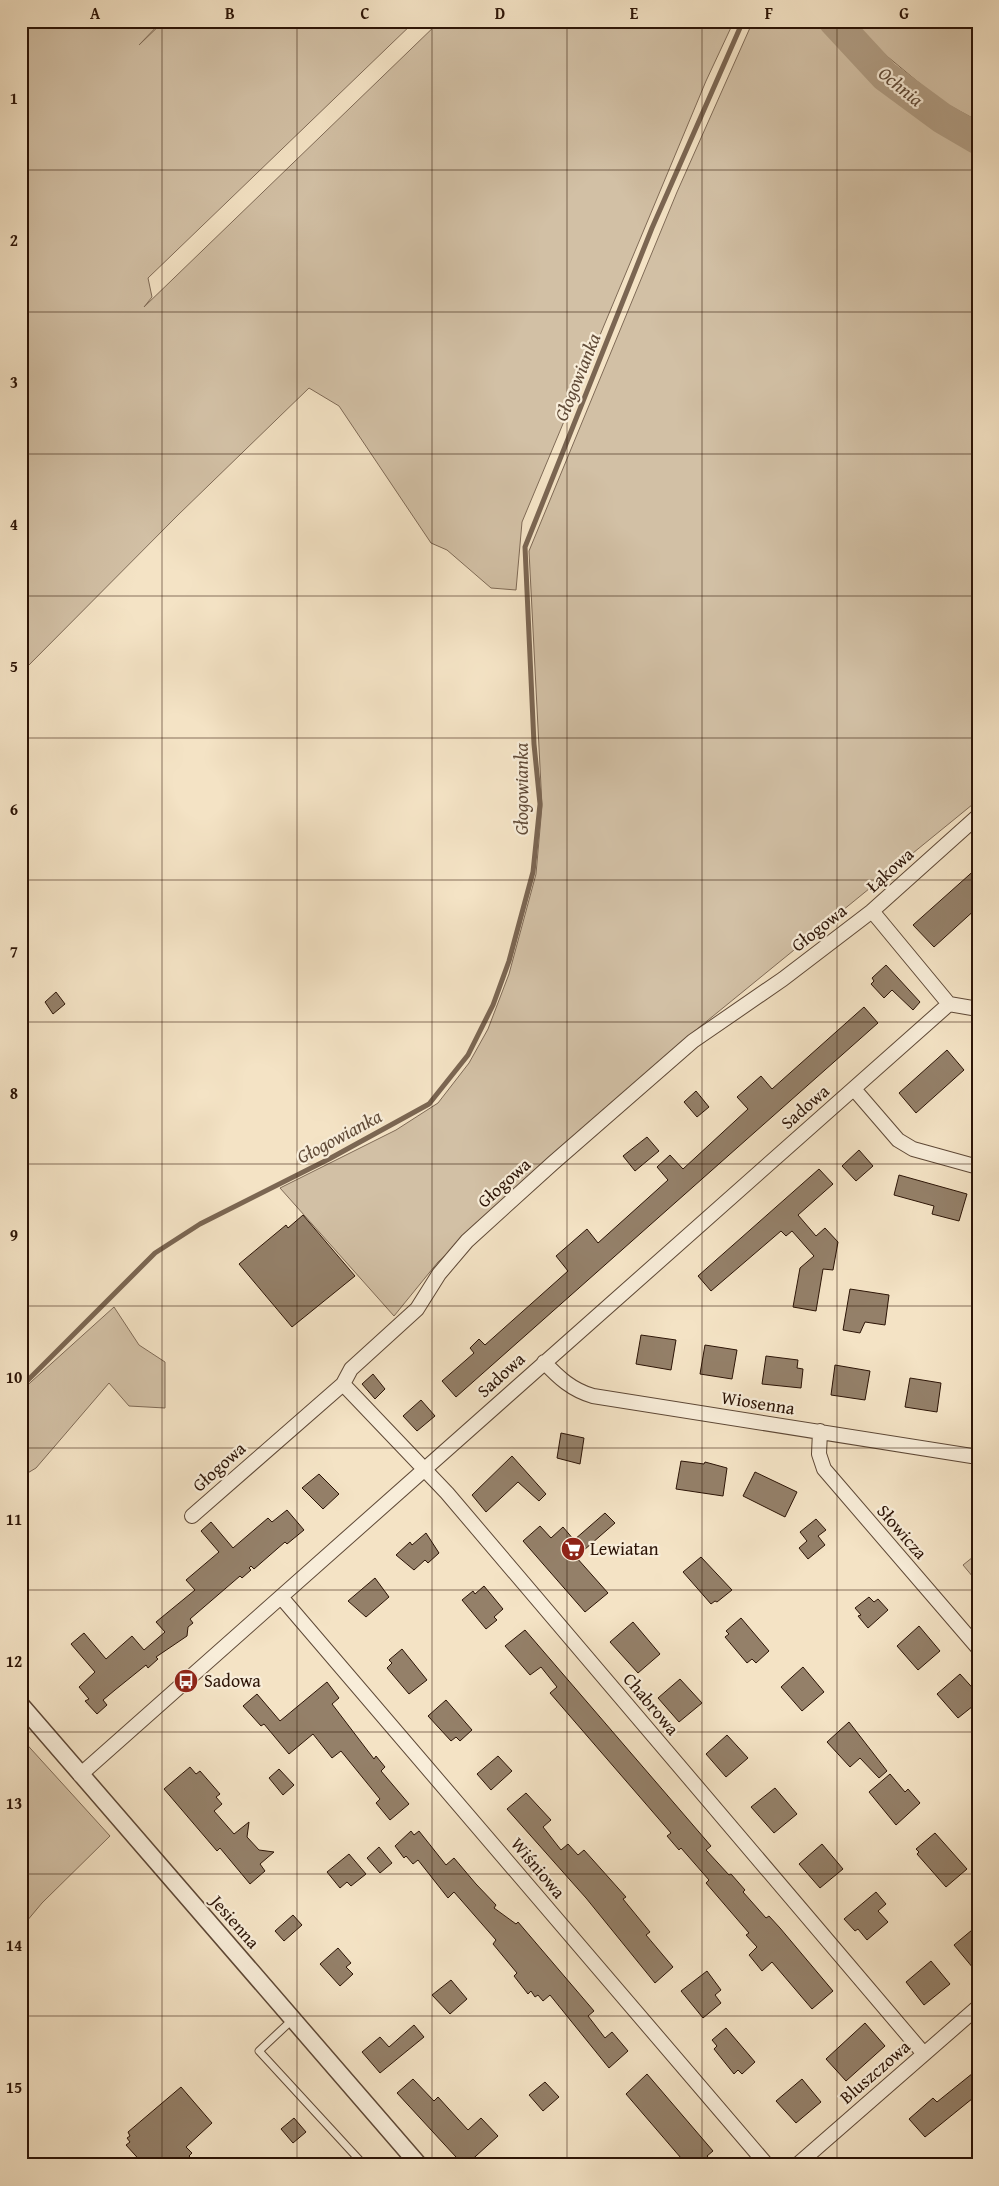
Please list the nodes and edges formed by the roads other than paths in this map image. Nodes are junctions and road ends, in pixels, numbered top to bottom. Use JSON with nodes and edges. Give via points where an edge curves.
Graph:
{"nodes":[{"id":1,"x":978,"y":816,"type":"edge"},
{"id":2,"x":872,"y":911,"type":"junction"},
{"id":3,"x":949,"y":1004,"type":"junction"},
{"id":4,"x":978,"y":1009,"type":"edge"},
{"id":5,"x":854,"y":1089,"type":"junction"},
{"id":6,"x":978,"y":1167,"type":"edge"},
{"id":7,"x":544,"y":1362,"type":"junction"},
{"id":8,"x":343,"y":1384,"type":"junction"},
{"id":9,"x":820,"y":1431,"type":"junction"},
{"id":10,"x":978,"y":1457,"type":"edge"},
{"id":11,"x":424,"y":1469,"type":"junction"},
{"id":12,"x":192,"y":1516,"type":"dead end"},
{"id":13,"x":281,"y":1597,"type":"junction"},
{"id":14,"x":978,"y":1648,"type":"edge"},
{"id":15,"x":21,"y":1705,"type":"edge"},
{"id":16,"x":80,"y":1775,"type":"junction"},
{"id":17,"x":978,"y":2007,"type":"edge"},
{"id":18,"x":292,"y":2020,"type":"junction"},
{"id":19,"x":924,"y":2054,"type":"junction"},
{"id":20,"x":412,"y":2161,"type":"edge"},
{"id":21,"x":364,"y":2165,"type":"edge"},
{"id":22,"x":767,"y":2165,"type":"edge"},
{"id":23,"x":797,"y":2165,"type":"edge"}],
"edges":[{"from":1,"to":2,"type":"street","name":"Łąkowa"},
{"from":2,"to":3,"type":"street","name":"Łąkowa"},
{"from":2,"to":8,"type":"street","name":"Głogowa","via":[[783,979],[693,1041],[553,1163],[467,1241],[439,1274],[417,1309],[351,1369]]},
{"from":3,"to":4,"type":"street"},
{"from":3,"to":5,"type":"street","name":"Sadowa"},
{"from":5,"to":6,"type":"street","via":[[898,1140],[913,1149]]},
{"from":5,"to":7,"type":"street","name":"Sadowa"},
{"from":7,"to":9,"type":"street","name":"Wiosenna","via":[[577,1391],[593,1396]]},
{"from":7,"to":11,"type":"street","name":"Sadowa"},
{"from":8,"to":11,"type":"street","name":"Chabrowa"},
{"from":8,"to":12,"type":"street","name":"Głogowa"},
{"from":9,"to":10,"type":"street","name":"Wiosenna"},
{"from":9,"to":14,"type":"street","name":"Słowicza","via":[[819,1454],[824,1469]]},
{"from":11,"to":13,"type":"street","name":"Sadowa"},
{"from":11,"to":19,"type":"street","name":"Chabrowa"},
{"from":13,"to":16,"type":"street","name":"Sadowa"},
{"from":13,"to":22,"type":"street","name":"Wiśniowa"},
{"from":15,"to":16,"type":"street","name":"Jesienna"},
{"from":16,"to":18,"type":"street","name":"Jesienna"},
{"from":17,"to":19,"type":"street","name":"Bluszczowa"},
{"from":18,"to":20,"type":"street","name":"Jesienna"},
{"from":18,"to":21,"type":"lane","via":[[259,2051]]},
{"from":19,"to":23,"type":"street","name":"Bluszczowa"}]}
